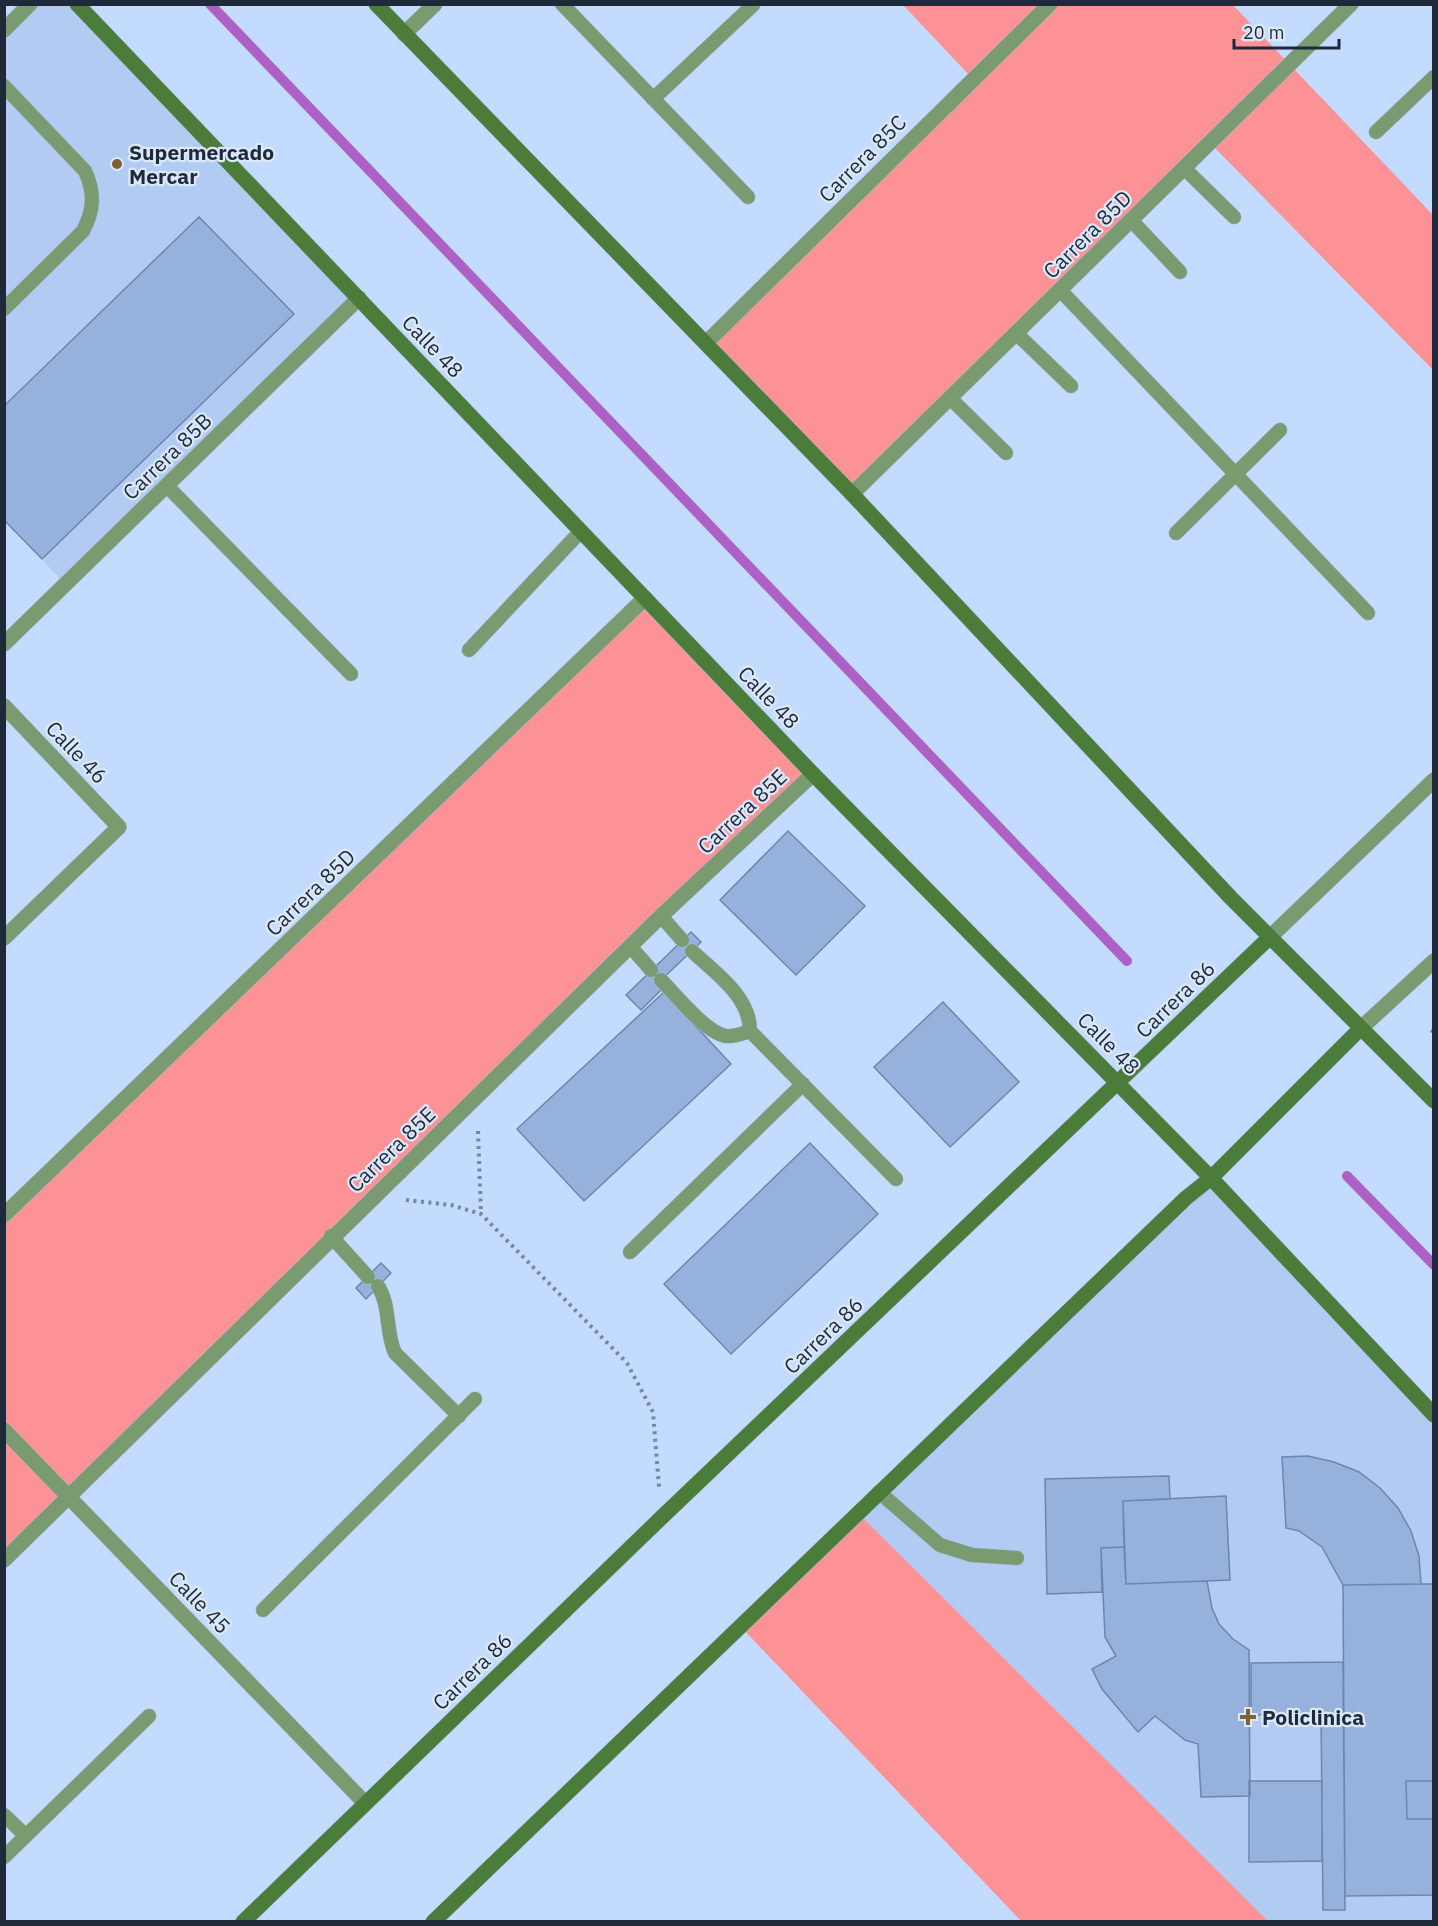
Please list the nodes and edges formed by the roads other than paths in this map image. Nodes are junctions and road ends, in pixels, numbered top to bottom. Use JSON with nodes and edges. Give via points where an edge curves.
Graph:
{"nodes":[{"id":1,"x":30,"y":4,"type":"edge"},
{"id":2,"x":78,"y":4,"type":"edge"},
{"id":3,"x":376,"y":4,"type":"edge"},
{"id":4,"x":435,"y":4,"type":"edge"},
{"id":5,"x":562,"y":4,"type":"edge"},
{"id":6,"x":1050,"y":4,"type":"edge"},
{"id":7,"x":1351,"y":4,"type":"edge"},
{"id":8,"x":753,"y":5,"type":"edge"},
{"id":9,"x":4,"y":30,"type":"edge"},
{"id":10,"x":404,"y":34,"type":"junction"},
{"id":11,"x":1434,"y":77,"type":"edge"},
{"id":12,"x":4,"y":86,"type":"edge"},
{"id":13,"x":653,"y":99,"type":"junction"},
{"id":14,"x":1376,"y":132,"type":"dead end"},
{"id":15,"x":1184,"y":168,"type":"junction"},
{"id":16,"x":748,"y":197,"type":"dead end"},
{"id":17,"x":1234,"y":218,"type":"dead end"},
{"id":18,"x":1131,"y":220,"type":"junction"},
{"id":19,"x":1180,"y":272,"type":"dead end"},
{"id":20,"x":1060,"y":290,"type":"junction"},
{"id":21,"x":359,"y":298,"type":"junction"},
{"id":22,"x":4,"y":309,"type":"edge"},
{"id":23,"x":1016,"y":333,"type":"junction"},
{"id":24,"x":706,"y":343,"type":"junction"},
{"id":25,"x":1071,"y":386,"type":"dead end"},
{"id":26,"x":950,"y":398,"type":"junction"},
{"id":27,"x":1280,"y":430,"type":"dead end"},
{"id":28,"x":1006,"y":453,"type":"dead end"},
{"id":29,"x":1235,"y":474,"type":"junction"},
{"id":30,"x":167,"y":486,"type":"junction"},
{"id":31,"x":852,"y":494,"type":"junction"},
{"id":32,"x":581,"y":531,"type":"junction"},
{"id":33,"x":1176,"y":533,"type":"dead end"},
{"id":34,"x":645,"y":598,"type":"junction"},
{"id":35,"x":1368,"y":613,"type":"dead end"},
{"id":36,"x":4,"y":644,"type":"edge"},
{"id":37,"x":469,"y":650,"type":"dead end"},
{"id":38,"x":351,"y":674,"type":"dead end"},
{"id":39,"x":4,"y":706,"type":"edge"},
{"id":40,"x":813,"y":774,"type":"junction"},
{"id":41,"x":1434,"y":780,"type":"edge"},
{"id":42,"x":661,"y":916,"type":"junction"},
{"id":43,"x":1270,"y":937,"type":"junction"},
{"id":44,"x":4,"y":938,"type":"edge"},
{"id":45,"x":630,"y":946,"type":"junction"},
{"id":46,"x":1434,"y":961,"type":"edge"},
{"id":47,"x":651,"y":970,"type":"dead end"},
{"id":48,"x":661,"y":980,"type":"dead end"},
{"id":49,"x":1360,"y":1029,"type":"junction"},
{"id":50,"x":750,"y":1031,"type":"junction"},
{"id":51,"x":1118,"y":1082,"type":"junction"},
{"id":52,"x":803,"y":1084,"type":"junction"},
{"id":53,"x":1434,"y":1101,"type":"edge"},
{"id":54,"x":1211,"y":1178,"type":"junction"},
{"id":55,"x":896,"y":1179,"type":"dead end"},
{"id":56,"x":4,"y":1215,"type":"edge"},
{"id":57,"x":331,"y":1236,"type":"junction"},
{"id":58,"x":630,"y":1251,"type":"dead end"},
{"id":59,"x":475,"y":1399,"type":"dead end"},
{"id":60,"x":1434,"y":1415,"type":"edge"},
{"id":61,"x":459,"y":1416,"type":"junction"},
{"id":62,"x":4,"y":1430,"type":"edge"},
{"id":63,"x":879,"y":1492,"type":"junction"},
{"id":64,"x":70,"y":1498,"type":"junction"},
{"id":65,"x":1017,"y":1558,"type":"dead end"},
{"id":66,"x":4,"y":1560,"type":"edge"},
{"id":67,"x":263,"y":1610,"type":"dead end"},
{"id":68,"x":149,"y":1716,"type":"dead end"},
{"id":69,"x":365,"y":1803,"type":"junction"},
{"id":70,"x":4,"y":1815,"type":"edge"},
{"id":71,"x":26,"y":1836,"type":"junction"},
{"id":72,"x":4,"y":1857,"type":"edge"},
{"id":73,"x":243,"y":1922,"type":"edge"},
{"id":74,"x":433,"y":1922,"type":"edge"}],
"edges":[{"from":1,"to":9,"type":"street"},
{"from":2,"to":21,"type":"main road","name":"Calle 48"},
{"from":3,"to":10,"type":"main road"},
{"from":4,"to":10,"type":"street"},
{"from":5,"to":13,"type":"lane"},
{"from":6,"to":24,"type":"street","name":"Carrera 85C"},
{"from":7,"to":15,"type":"street","name":"Carrera 85D"},
{"from":8,"to":13,"type":"lane"},
{"from":10,"to":24,"type":"main road"},
{"from":11,"to":14,"type":"lane"},
{"from":12,"to":22,"type":"lane","via":[[85,171],[93,201],[91,217],[83,231]]},
{"from":13,"to":16,"type":"lane"},
{"from":15,"to":17,"type":"lane"},
{"from":15,"to":18,"type":"street","name":"Carrera 85D"},
{"from":18,"to":19,"type":"lane"},
{"from":18,"to":20,"type":"street","name":"Carrera 85D"},
{"from":20,"to":23,"type":"street","name":"Carrera 85D"},
{"from":20,"to":29,"type":"lane"},
{"from":21,"to":30,"type":"street","name":"Carrera 85B"},
{"from":21,"to":32,"type":"main road","name":"Calle 48"},
{"from":23,"to":25,"type":"lane"},
{"from":23,"to":26,"type":"street","name":"Carrera 85D"},
{"from":24,"to":31,"type":"main road"},
{"from":26,"to":28,"type":"lane"},
{"from":26,"to":31,"type":"street","name":"Carrera 85D"},
{"from":27,"to":29,"type":"lane"},
{"from":29,"to":33,"type":"lane"},
{"from":29,"to":35,"type":"lane"},
{"from":30,"to":36,"type":"street","name":"Carrera 85B"},
{"from":30,"to":38,"type":"lane"},
{"from":31,"to":43,"type":"main road"},
{"from":32,"to":34,"type":"main road","name":"Calle 48"},
{"from":32,"to":37,"type":"lane"},
{"from":34,"to":40,"type":"main road","name":"Calle 48"},
{"from":34,"to":56,"type":"street","name":"Carrera 85D"},
{"from":39,"to":44,"type":"street","name":"Calle 46","via":[[119,827]]},
{"from":40,"to":42,"type":"street","name":"Carrera 85E"},
{"from":40,"to":51,"type":"main road","name":"Calle 48"},
{"from":41,"to":43,"type":"street","name":"Carrera 86"},
{"from":42,"to":45,"type":"street","name":"Carrera 85E"},
{"from":42,"to":50,"type":"lane","via":[[741,998],[750,1018]]},
{"from":43,"to":49,"type":"main road"},
{"from":43,"to":51,"type":"main road","name":"Carrera 86"},
{"from":45,"to":47,"type":"lane"},
{"from":45,"to":57,"type":"street","name":"Carrera 85E"},
{"from":46,"to":49,"type":"street"},
{"from":48,"to":50,"type":"lane","via":[[717,1032],[727,1036]]},
{"from":49,"to":53,"type":"main road"},
{"from":49,"to":54,"type":"main road"},
{"from":50,"to":52,"type":"lane"},
{"from":51,"to":54,"type":"main road","name":"Calle 48"},
{"from":51,"to":69,"type":"main road","name":"Carrera 86"},
{"from":52,"to":55,"type":"lane"},
{"from":52,"to":58,"type":"lane"},
{"from":54,"to":60,"type":"main road","name":"Calle 48"},
{"from":54,"to":63,"type":"main road"},
{"from":57,"to":61,"type":"lane","via":[[373,1281],[387,1308],[395,1353]]},
{"from":57,"to":64,"type":"street","name":"Carrera 85E"},
{"from":59,"to":61,"type":"lane"},
{"from":61,"to":67,"type":"lane"},
{"from":62,"to":64,"type":"street","name":"Calle 45"},
{"from":63,"to":65,"type":"lane","via":[[940,1545],[972,1555]]},
{"from":63,"to":74,"type":"main road"},
{"from":64,"to":66,"type":"street","name":"Carrera 85E"},
{"from":64,"to":69,"type":"street","name":"Calle 45"},
{"from":68,"to":71,"type":"lane"},
{"from":69,"to":73,"type":"main road","name":"Carrera 86"},
{"from":70,"to":71,"type":"lane"},
{"from":71,"to":72,"type":"lane"}]}
